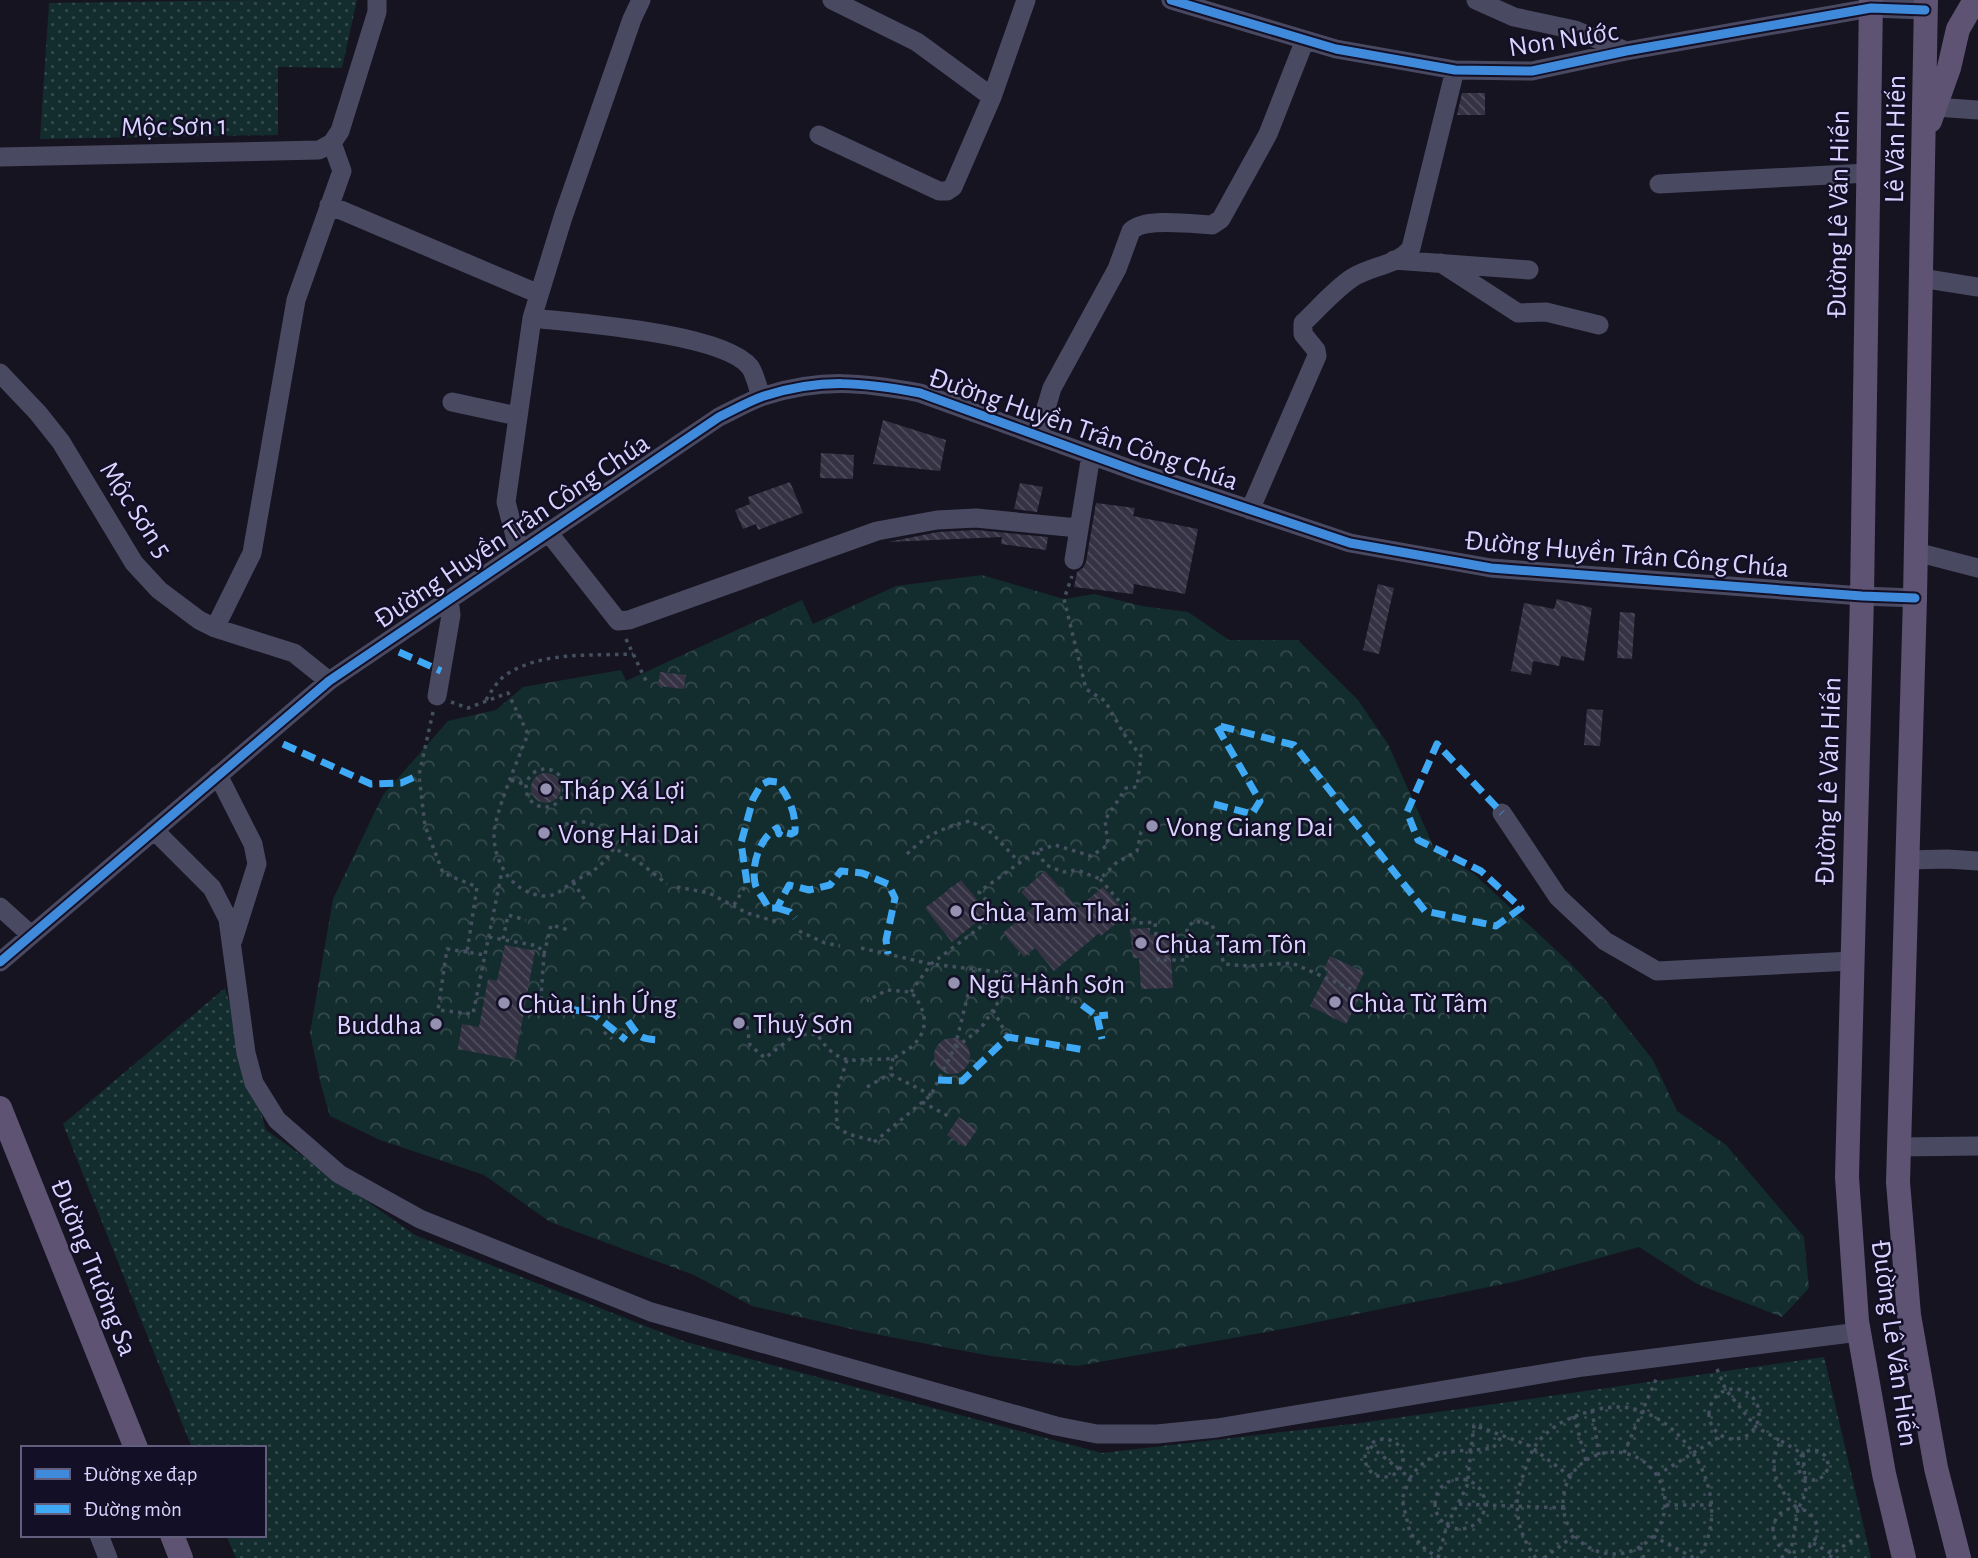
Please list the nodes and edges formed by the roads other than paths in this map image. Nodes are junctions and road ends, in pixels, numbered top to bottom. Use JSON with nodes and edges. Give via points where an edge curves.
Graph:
{"nodes":[{"id":1,"x":377,"y":0,"type":"edge"},
{"id":2,"x":641,"y":0,"type":"edge"},
{"id":3,"x":832,"y":0,"type":"edge"},
{"id":4,"x":1026,"y":0,"type":"edge"},
{"id":5,"x":1171,"y":0,"type":"edge"},
{"id":6,"x":1476,"y":0,"type":"edge"},
{"id":7,"x":1975,"y":0,"type":"edge"},
{"id":8,"x":1871,"y":4,"type":"edge"},
{"id":9,"x":1926,"y":5,"type":"edge"},
{"id":10,"x":1305,"y":40,"type":"junction"},
{"id":11,"x":1626,"y":51,"type":"junction"},
{"id":12,"x":1455,"y":70,"type":"junction"},
{"id":13,"x":992,"y":97,"type":"junction"},
{"id":14,"x":1935,"y":107,"type":"junction"},
{"id":15,"x":1978,"y":110,"type":"edge"},
{"id":16,"x":818,"y":135,"type":"dead end"},
{"id":17,"x":336,"y":137,"type":"junction"},
{"id":18,"x":1924,"y":138,"type":"junction"},
{"id":19,"x":0,"y":157,"type":"edge"},
{"id":20,"x":1868,"y":173,"type":"junction"},
{"id":21,"x":1659,"y":184,"type":"dead end"},
{"id":22,"x":329,"y":205,"type":"junction"},
{"id":23,"x":1392,"y":260,"type":"junction"},
{"id":24,"x":1441,"y":263,"type":"junction"},
{"id":25,"x":1529,"y":270,"type":"dead end"},
{"id":26,"x":1921,"y":278,"type":"junction"},
{"id":27,"x":1978,"y":287,"type":"edge"},
{"id":28,"x":539,"y":293,"type":"junction"},
{"id":29,"x":532,"y":318,"type":"junction"},
{"id":30,"x":1599,"y":325,"type":"dead end"},
{"id":31,"x":0,"y":373,"type":"edge"},
{"id":32,"x":761,"y":397,"type":"junction"},
{"id":33,"x":452,"y":402,"type":"dead end"},
{"id":34,"x":517,"y":416,"type":"junction"},
{"id":35,"x":1038,"y":435,"type":"junction"},
{"id":36,"x":1091,"y":454,"type":"junction"},
{"id":37,"x":1250,"y":510,"type":"junction"},
{"id":38,"x":1079,"y":528,"type":"junction"},
{"id":39,"x":548,"y":532,"type":"junction"},
{"id":40,"x":519,"y":551,"type":"junction"},
{"id":41,"x":1916,"y":552,"type":"junction"},
{"id":42,"x":1074,"y":560,"type":"road end"},
{"id":43,"x":1978,"y":568,"type":"edge"},
{"id":44,"x":1862,"y":596,"type":"junction"},
{"id":45,"x":1915,"y":598,"type":"junction"},
{"id":46,"x":449,"y":599,"type":"junction"},
{"id":47,"x":215,"y":628,"type":"junction"},
{"id":48,"x":328,"y":681,"type":"junction"},
{"id":49,"x":437,"y":696,"type":"road end"},
{"id":50,"x":218,"y":775,"type":"junction"},
{"id":51,"x":1502,"y":813,"type":"dead end"},
{"id":52,"x":154,"y":830,"type":"junction"},
{"id":53,"x":1907,"y":860,"type":"junction"},
{"id":54,"x":1978,"y":861,"type":"edge"},
{"id":55,"x":0,"y":907,"type":"edge"},
{"id":56,"x":31,"y":935,"type":"junction"},
{"id":57,"x":233,"y":941,"type":"junction"},
{"id":58,"x":1852,"y":961,"type":"junction"},
{"id":59,"x":0,"y":962,"type":"edge"},
{"id":60,"x":0,"y":1108,"type":"edge"},
{"id":61,"x":1978,"y":1146,"type":"edge"},
{"id":62,"x":1899,"y":1147,"type":"junction"},
{"id":63,"x":1859,"y":1332,"type":"junction"},
{"id":64,"x":135,"y":1446,"type":"edge"},
{"id":65,"x":100,"y":1537,"type":"edge"},
{"id":66,"x":173,"y":1537,"type":"edge"},
{"id":67,"x":108,"y":1558,"type":"edge"},
{"id":68,"x":181,"y":1558,"type":"edge"},
{"id":69,"x":1904,"y":1558,"type":"edge"},
{"id":70,"x":1959,"y":1558,"type":"edge"}],
"edges":[{"from":1,"to":17,"type":"street"},
{"from":2,"to":28,"type":"street"},
{"from":3,"to":13,"type":"street","via":[[917,42]]},
{"from":4,"to":13,"type":"street"},
{"from":5,"to":10,"type":"street","name":"Non Nước"},
{"from":6,"to":11,"type":"street","via":[[1514,17],[1575,30]]},
{"from":7,"to":14,"type":"main road","via":[[1958,29]]},
{"from":8,"to":9,"type":"street","name":"Non Nước"},
{"from":8,"to":11,"type":"street","name":"Non Nước"},
{"from":8,"to":20,"type":"main road","name":"Đường Lê Văn Hiến"},
{"from":9,"to":18,"type":"main road","name":"Lê Văn Hiến"},
{"from":10,"to":12,"type":"street","name":"Non Nước"},
{"from":10,"to":35,"type":"street","via":[[1268,134],[1222,219],[1212,225],[1146,223],[1130,231],[1117,270],[1052,388]]},
{"from":11,"to":12,"type":"street","name":"Non Nước","via":[[1532,71]]},
{"from":12,"to":23,"type":"street","via":[[1411,248]]},
{"from":13,"to":16,"type":"street","via":[[953,187],[947,191]]},
{"from":14,"to":15,"type":"street"},
{"from":14,"to":18,"type":"main road"},
{"from":17,"to":19,"type":"street","name":"Mộc Sơn 1","via":[[319,150]]},
{"from":17,"to":22,"type":"street","via":[[342,171]]},
{"from":18,"to":26,"type":"main road","name":"Lê Văn Hiến"},
{"from":20,"to":21,"type":"street"},
{"from":20,"to":44,"type":"main road","name":"Đường Lê Văn Hiến"},
{"from":22,"to":28,"type":"street"},
{"from":22,"to":47,"type":"street","via":[[296,300],[252,553]]},
{"from":23,"to":24,"type":"street"},
{"from":23,"to":37,"type":"street","via":[[1355,276],[1304,323],[1303,334],[1317,356]]},
{"from":24,"to":25,"type":"street"},
{"from":24,"to":30,"type":"street","via":[[1518,313],[1546,312]]},
{"from":26,"to":27,"type":"street"},
{"from":26,"to":41,"type":"main road","name":"Đường Lê Văn Hiến"},
{"from":28,"to":29,"type":"street"},
{"from":29,"to":32,"type":"street","via":[[646,331],[725,349],[750,367]]},
{"from":29,"to":34,"type":"street"},
{"from":31,"to":47,"type":"street","name":"Mộc Sơn 5","via":[[61,442],[134,563],[183,610]]},
{"from":32,"to":35,"type":"street","name":"Đường Huyền Trân Công Chúa","via":[[823,383],[882,386],[920,393]]},
{"from":32,"to":39,"type":"street","name":"Đường Huyền Trân Công Chúa","via":[[719,417]]},
{"from":33,"to":34,"type":"street"},
{"from":34,"to":40,"type":"street","via":[[506,502]]},
{"from":35,"to":36,"type":"street","name":"Đường Huyền Trân Công Chúa"},
{"from":36,"to":37,"type":"street","name":"Đường Huyền Trân Công Chúa"},
{"from":36,"to":38,"type":"street"},
{"from":37,"to":44,"type":"street","name":"Đường Huyền Trân Công Chúa","via":[[1350,543],[1492,568]]},
{"from":38,"to":39,"type":"street","via":[[976,518],[877,531],[618,621]]},
{"from":38,"to":42,"type":"street"},
{"from":39,"to":40,"type":"street","name":"Đường Huyền Trân Công Chúa"},
{"from":40,"to":46,"type":"street","name":"Đường Huyền Trân Công Chúa"},
{"from":41,"to":43,"type":"street"},
{"from":41,"to":45,"type":"main road","name":"Đường Lê Văn Hiến"},
{"from":44,"to":45,"type":"street","name":"Đường Huyền Trân Công Chúa"},
{"from":44,"to":58,"type":"main road","name":"Đường Lê Văn Hiến"},
{"from":45,"to":53,"type":"main road","name":"Đường Lê Văn Hiến"},
{"from":46,"to":48,"type":"street","name":"Đường Huyền Trân Công Chúa"},
{"from":46,"to":49,"type":"street","via":[[451,615]]},
{"from":47,"to":48,"type":"street","name":"Mộc Sơn 5","via":[[294,653]]},
{"from":48,"to":50,"type":"street","name":"Đường Huyền Trân Công Chúa"},
{"from":50,"to":52,"type":"street","name":"Đường Huyền Trân Công Chúa"},
{"from":50,"to":57,"type":"street","via":[[253,844],[257,864]]},
{"from":51,"to":58,"type":"street","via":[[1558,897],[1605,941],[1657,971]]},
{"from":52,"to":56,"type":"street","name":"Đường Huyền Trân Công Chúa"},
{"from":52,"to":57,"type":"street","via":[[212,888]]},
{"from":53,"to":54,"type":"street"},
{"from":53,"to":62,"type":"main road","name":"Đường Lê Văn Hiến"},
{"from":55,"to":56,"type":"street"},
{"from":56,"to":59,"type":"street","name":"Đường Huyền Trân Công Chúa"},
{"from":57,"to":63,"type":"street","via":[[246,1053],[254,1083],[277,1120],[339,1174],[420,1219],[651,1312],[1056,1426],[1097,1434],[1217,1428],[1583,1367]]},
{"from":58,"to":63,"type":"main road","name":"Đường Lê Văn Hiến","via":[[1847,1177]]},
{"from":60,"to":64,"type":"main road","name":"Đường Trường Sa"},
{"from":61,"to":62,"type":"street"},
{"from":62,"to":70,"type":"main road","name":"Đường Lê Văn Hiến","via":[[1909,1315],[1936,1468]]},
{"from":63,"to":69,"type":"main road","name":"Đường Lê Văn Hiến"},
{"from":65,"to":67,"type":"street"},
{"from":66,"to":68,"type":"main road"}]}
